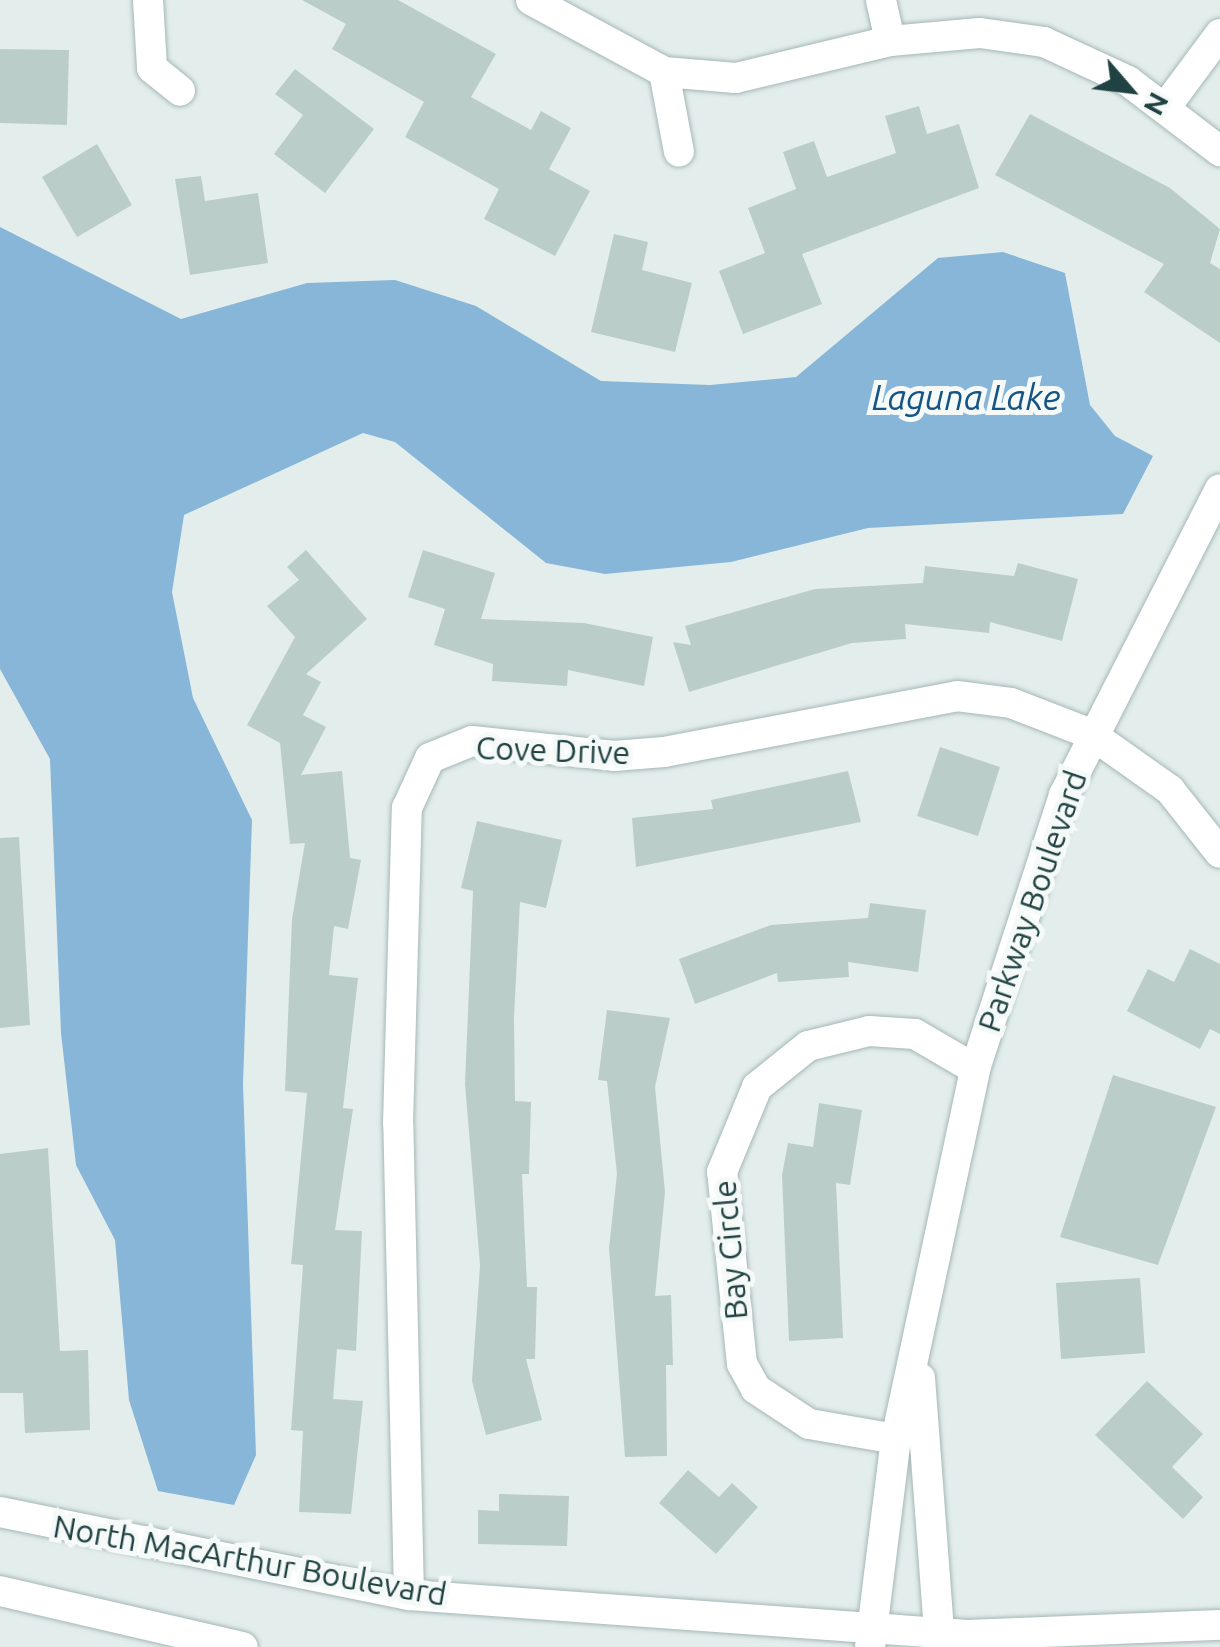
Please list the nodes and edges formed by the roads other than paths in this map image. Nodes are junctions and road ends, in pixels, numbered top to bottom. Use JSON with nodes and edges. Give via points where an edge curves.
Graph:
{"nodes":[{"id":1,"x":148,"y":0,"type":"edge"},
{"id":2,"x":531,"y":0,"type":"edge"},
{"id":3,"x":881,"y":0,"type":"edge"},
{"id":4,"x":1220,"y":34,"type":"edge"},
{"id":5,"x":890,"y":41,"type":"junction"},
{"id":6,"x":664,"y":72,"type":"junction"},
{"id":7,"x":180,"y":91,"type":"dead end"},
{"id":8,"x":1165,"y":108,"type":"junction"},
{"id":9,"x":1220,"y":151,"type":"edge"},
{"id":10,"x":679,"y":152,"type":"dead end"},
{"id":11,"x":1220,"y":490,"type":"edge"},
{"id":12,"x":1091,"y":734,"type":"junction"},
{"id":13,"x":1220,"y":853,"type":"edge"},
{"id":14,"x":975,"y":1069,"type":"junction"},
{"id":15,"x":918,"y":1340,"type":"junction"},
{"id":16,"x":896,"y":1438,"type":"junction"},
{"id":17,"x":0,"y":1512,"type":"edge"},
{"id":18,"x":0,"y":1591,"type":"edge"},
{"id":19,"x":409,"y":1595,"type":"junction"},
{"id":20,"x":1220,"y":1626,"type":"edge"},
{"id":21,"x":870,"y":1638,"type":"edge"},
{"id":22,"x":940,"y":1640,"type":"edge"},
{"id":23,"x":243,"y":1647,"type":"edge"}],
"edges":[{"from":1,"to":7,"type":"street","via":[[152,68]]},
{"from":2,"to":6,"type":"street"},
{"from":3,"to":5,"type":"street"},
{"from":4,"to":8,"type":"street"},
{"from":5,"to":6,"type":"street","via":[[736,78]]},
{"from":5,"to":8,"type":"street","via":[[980,33],[1044,42],[1090,58]]},
{"from":6,"to":10,"type":"street"},
{"from":8,"to":9,"type":"street"},
{"from":11,"to":12,"type":"street","name":"Parkway Boulevard"},
{"from":12,"to":13,"type":"street","name":"Cove Drive","via":[[1170,790]]},
{"from":12,"to":14,"type":"street","name":"Parkway Boulevard"},
{"from":12,"to":19,"type":"street","name":"Cove Drive","via":[[1010,703],[957,696],[664,752],[614,756],[472,742],[430,758],[407,808],[398,1104]]},
{"from":14,"to":15,"type":"street","name":"Parkway Boulevard"},
{"from":14,"to":16,"type":"street","name":"Bay Circle","via":[[915,1034],[870,1031],[808,1046],[757,1087],[722,1172],[742,1364],[756,1389],[809,1424]]},
{"from":15,"to":16,"type":"street","name":"Parkway Boulevard"},
{"from":15,"to":22,"type":"street","name":"Parkway Boulevard"},
{"from":16,"to":21,"type":"street","name":"Parkway Boulevard"},
{"from":17,"to":19,"type":"street","name":"North MacArthur Boulevard"},
{"from":18,"to":23,"type":"street"},
{"from":19,"to":21,"type":"street","name":"North MacArthur Boulevard"},
{"from":20,"to":22,"type":"street","name":"North MacArthur Boulevard"},
{"from":21,"to":22,"type":"street","name":"North MacArthur Boulevard"}]}
